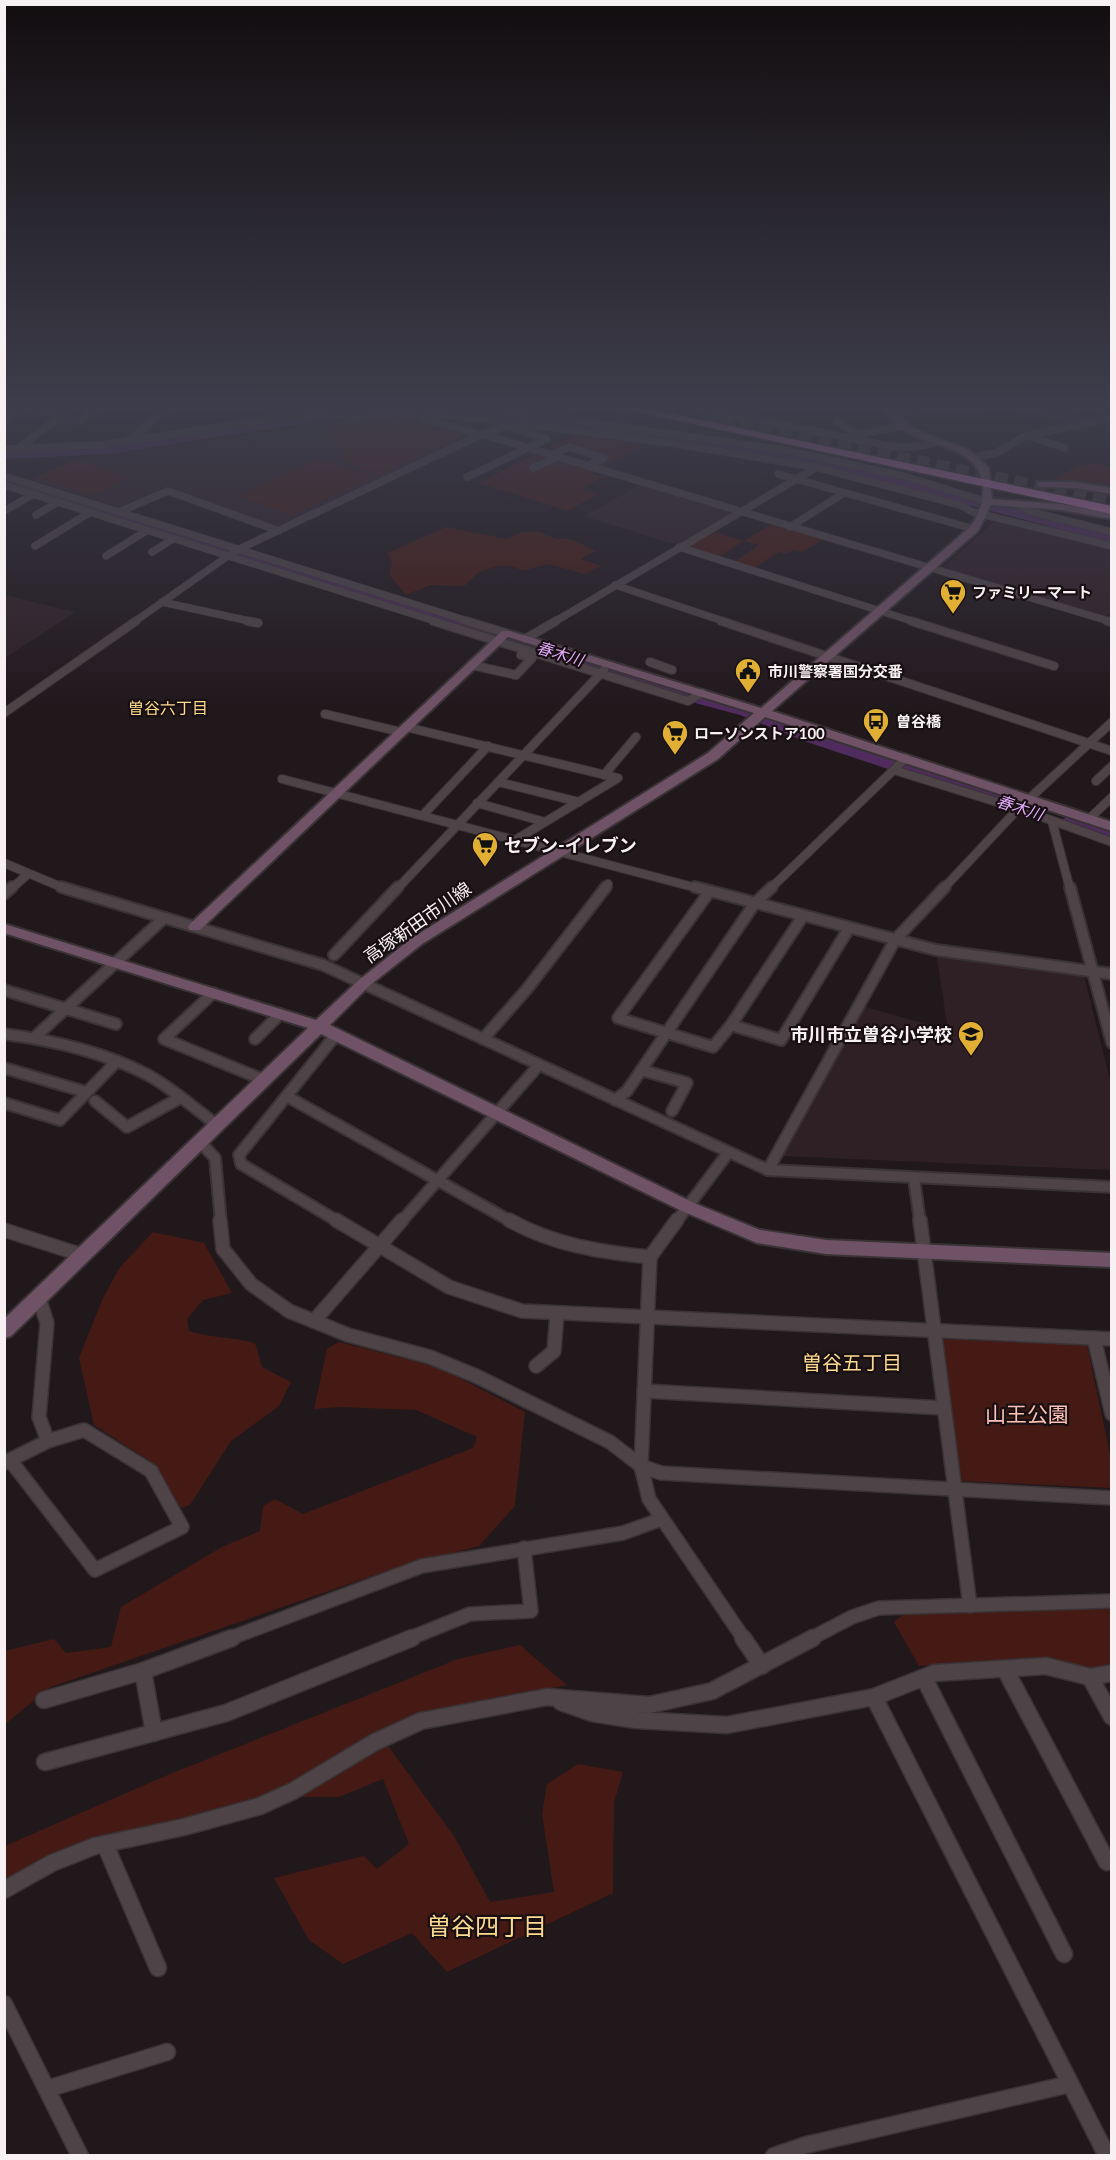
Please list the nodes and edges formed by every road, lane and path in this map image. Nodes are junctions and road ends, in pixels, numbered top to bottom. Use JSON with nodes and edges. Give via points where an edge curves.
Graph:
{"nodes":[{"id":1,"x":46,"y":509,"type":"edge"},
{"id":2,"x":77,"y":509,"type":"edge"},
{"id":3,"x":109,"y":509,"type":"edge"},
{"id":4,"x":126,"y":509,"type":"edge"},
{"id":5,"x":217,"y":509,"type":"edge"},
{"id":6,"x":326,"y":509,"type":"edge"},
{"id":7,"x":728,"y":509,"type":"edge"},
{"id":8,"x":744,"y":509,"type":"edge"},
{"id":9,"x":819,"y":509,"type":"edge"},
{"id":10,"x":901,"y":509,"type":"edge"},
{"id":11,"x":986,"y":509,"type":"joint"},
{"id":12,"x":1026,"y":509,"type":"edge"},
{"id":13,"x":1071,"y":509,"type":"edge"},
{"id":14,"x":119,"y":512,"type":"junction"},
{"id":15,"x":739,"y":512,"type":"junction"},
{"id":16,"x":89,"y":513,"type":"junction"},
{"id":17,"x":36,"y":515,"type":"dead end"},
{"id":18,"x":1112,"y":516,"type":"edge"},
{"id":19,"x":120,"y":523,"type":"junction"},
{"id":20,"x":790,"y":527,"type":"junction"},
{"id":21,"x":974,"y":529,"type":"junction"},
{"id":22,"x":108,"y":530,"type":"dead end"},
{"id":23,"x":146,"y":531,"type":"junction"},
{"id":24,"x":279,"y":531,"type":"junction"},
{"id":25,"x":1112,"y":532,"type":"edge"},
{"id":26,"x":172,"y":539,"type":"junction"},
{"id":27,"x":35,"y":546,"type":"dead end"},
{"id":28,"x":1112,"y":546,"type":"edge"},
{"id":29,"x":679,"y":547,"type":"junction"},
{"id":30,"x":237,"y":550,"type":"junction"},
{"id":31,"x":152,"y":552,"type":"dead end"},
{"id":32,"x":106,"y":556,"type":"dead end"},
{"id":33,"x":227,"y":556,"type":"junction"},
{"id":34,"x":930,"y":569,"type":"junction"},
{"id":35,"x":615,"y":585,"type":"junction"},
{"id":36,"x":162,"y":602,"type":"junction"},
{"id":37,"x":881,"y":611,"type":"junction"},
{"id":38,"x":1112,"y":622,"type":"edge"},
{"id":39,"x":258,"y":623,"type":"dead end"},
{"id":40,"x":500,"y":639,"type":"junction"},
{"id":41,"x":525,"y":639,"type":"junction"},
{"id":42,"x":829,"y":657,"type":"junction"},
{"id":43,"x":650,"y":662,"type":"dead end"},
{"id":44,"x":472,"y":665,"type":"junction"},
{"id":45,"x":1054,"y":666,"type":"dead end"},
{"id":46,"x":605,"y":669,"type":"junction"},
{"id":47,"x":672,"y":670,"type":"dead end"},
{"id":48,"x":6,"y":710,"type":"edge"},
{"id":49,"x":325,"y":714,"type":"dead end"},
{"id":50,"x":763,"y":715,"type":"junction"},
{"id":51,"x":1112,"y":722,"type":"edge"},
{"id":52,"x":404,"y":729,"type":"junction"},
{"id":53,"x":636,"y":737,"type":"dead end"},
{"id":54,"x":1088,"y":743,"type":"junction"},
{"id":55,"x":489,"y":746,"type":"junction"},
{"id":56,"x":1112,"y":751,"type":"edge"},
{"id":57,"x":523,"y":754,"type":"junction"},
{"id":58,"x":899,"y":765,"type":"junction"},
{"id":59,"x":1112,"y":766,"type":"edge"},
{"id":60,"x":604,"y":775,"type":"junction"},
{"id":61,"x":282,"y":780,"type":"dead end"},
{"id":62,"x":1096,"y":781,"type":"dead end"},
{"id":63,"x":498,"y":782,"type":"junction"},
{"id":64,"x":336,"y":794,"type":"junction"},
{"id":65,"x":1112,"y":797,"type":"edge"},
{"id":66,"x":579,"y":802,"type":"junction"},
{"id":67,"x":477,"y":803,"type":"junction"},
{"id":68,"x":1021,"y":805,"type":"junction"},
{"id":69,"x":423,"y":815,"type":"junction"},
{"id":70,"x":1089,"y":819,"type":"junction"},
{"id":71,"x":1052,"y":821,"type":"junction"},
{"id":72,"x":545,"y":822,"type":"junction"},
{"id":73,"x":458,"y":824,"type":"junction"},
{"id":74,"x":1112,"y":826,"type":"edge"},
{"id":75,"x":518,"y":839,"type":"junction"},
{"id":76,"x":1112,"y":842,"type":"edge"},
{"id":77,"x":561,"y":852,"type":"junction"},
{"id":78,"x":4,"y":863,"type":"edge"},
{"id":79,"x":28,"y":874,"type":"junction"},
{"id":80,"x":608,"y":884,"type":"dead end"},
{"id":81,"x":710,"y":891,"type":"junction"},
{"id":82,"x":4,"y":894,"type":"edge"},
{"id":83,"x":755,"y":903,"type":"junction"},
{"id":84,"x":803,"y":916,"type":"junction"},
{"id":85,"x":164,"y":918,"type":"junction"},
{"id":86,"x":195,"y":927,"type":"junction"},
{"id":87,"x":4,"y":928,"type":"edge"},
{"id":88,"x":849,"y":928,"type":"junction"},
{"id":89,"x":896,"y":940,"type":"junction"},
{"id":90,"x":334,"y":955,"type":"dead end"},
{"id":91,"x":116,"y":962,"type":"junction"},
{"id":92,"x":1092,"y":972,"type":"junction"},
{"id":93,"x":1112,"y":974,"type":"edge"},
{"id":94,"x":364,"y":983,"type":"junction"},
{"id":95,"x":4,"y":990,"type":"edge"},
{"id":96,"x":213,"y":993,"type":"junction"},
{"id":97,"x":64,"y":1010,"type":"junction"},
{"id":98,"x":280,"y":1014,"type":"junction"},
{"id":99,"x":116,"y":1024,"type":"dead end"},
{"id":100,"x":731,"y":1025,"type":"junction"},
{"id":101,"x":328,"y":1031,"type":"junction"},
{"id":102,"x":666,"y":1033,"type":"junction"},
{"id":103,"x":4,"y":1034,"type":"edge"},
{"id":104,"x":34,"y":1038,"type":"junction"},
{"id":105,"x":255,"y":1039,"type":"dead end"},
{"id":106,"x":483,"y":1039,"type":"junction"},
{"id":107,"x":1112,"y":1043,"type":"edge"},
{"id":108,"x":117,"y":1061,"type":"junction"},
{"id":109,"x":539,"y":1065,"type":"junction"},
{"id":110,"x":4,"y":1068,"type":"edge"},
{"id":111,"x":641,"y":1070,"type":"junction"},
{"id":112,"x":264,"y":1080,"type":"junction"},
{"id":113,"x":86,"y":1092,"type":"junction"},
{"id":114,"x":288,"y":1097,"type":"junction"},
{"id":115,"x":178,"y":1099,"type":"junction"},
{"id":116,"x":615,"y":1100,"type":"junction"},
{"id":117,"x":95,"y":1101,"type":"dead end"},
{"id":118,"x":4,"y":1103,"type":"edge"},
{"id":119,"x":672,"y":1111,"type":"dead end"},
{"id":120,"x":497,"y":1114,"type":"junction"},
{"id":121,"x":217,"y":1125,"type":"junction"},
{"id":122,"x":200,"y":1142,"type":"junction"},
{"id":123,"x":728,"y":1153,"type":"junction"},
{"id":124,"x":768,"y":1170,"type":"junction"},
{"id":125,"x":914,"y":1178,"type":"junction"},
{"id":126,"x":438,"y":1181,"type":"junction"},
{"id":127,"x":1112,"y":1187,"type":"edge"},
{"id":128,"x":688,"y":1208,"type":"junction"},
{"id":129,"x":4,"y":1230,"type":"edge"},
{"id":130,"x":379,"y":1247,"type":"junction"},
{"id":131,"x":923,"y":1252,"type":"junction"},
{"id":132,"x":82,"y":1255,"type":"junction"},
{"id":133,"x":650,"y":1257,"type":"junction"},
{"id":134,"x":1112,"y":1260,"type":"edge"},
{"id":135,"x":39,"y":1298,"type":"junction"},
{"id":136,"x":557,"y":1313,"type":"junction"},
{"id":137,"x":647,"y":1317,"type":"junction"},
{"id":138,"x":314,"y":1321,"type":"junction"},
{"id":139,"x":4,"y":1331,"type":"edge"},
{"id":140,"x":934,"y":1331,"type":"junction"},
{"id":141,"x":1094,"y":1338,"type":"junction"},
{"id":142,"x":1112,"y":1339,"type":"edge"},
{"id":143,"x":536,"y":1366,"type":"dead end"},
{"id":144,"x":644,"y":1391,"type":"junction"},
{"id":145,"x":943,"y":1408,"type":"junction"},
{"id":146,"x":1112,"y":1414,"type":"edge"},
{"id":147,"x":48,"y":1441,"type":"junction"},
{"id":148,"x":7,"y":1462,"type":"edge"},
{"id":149,"x":641,"y":1466,"type":"junction"},
{"id":150,"x":954,"y":1491,"type":"junction"},
{"id":151,"x":1112,"y":1498,"type":"edge"},
{"id":152,"x":662,"y":1519,"type":"junction"},
{"id":153,"x":524,"y":1548,"type":"junction"},
{"id":154,"x":1112,"y":1600,"type":"edge"},
{"id":155,"x":970,"y":1606,"type":"junction"},
{"id":156,"x":762,"y":1666,"type":"junction"},
{"id":157,"x":1005,"y":1669,"type":"junction"},
{"id":158,"x":143,"y":1671,"type":"junction"},
{"id":159,"x":1112,"y":1673,"type":"edge"},
{"id":160,"x":1090,"y":1677,"type":"junction"},
{"id":161,"x":924,"y":1678,"type":"junction"},
{"id":162,"x":547,"y":1697,"type":"junction"},
{"id":163,"x":874,"y":1697,"type":"junction"},
{"id":164,"x":44,"y":1700,"type":"dead end"},
{"id":165,"x":1112,"y":1717,"type":"edge"},
{"id":166,"x":154,"y":1732,"type":"junction"},
{"id":167,"x":45,"y":1762,"type":"dead end"},
{"id":168,"x":105,"y":1844,"type":"junction"},
{"id":169,"x":1112,"y":1860,"type":"edge"},
{"id":170,"x":4,"y":1890,"type":"edge"},
{"id":171,"x":1064,"y":1954,"type":"dead end"},
{"id":172,"x":158,"y":1968,"type":"dead end"},
{"id":173,"x":4,"y":2004,"type":"edge"},
{"id":174,"x":167,"y":2052,"type":"dead end"},
{"id":175,"x":1070,"y":2084,"type":"junction"},
{"id":176,"x":47,"y":2089,"type":"junction"},
{"id":177,"x":80,"y":2156,"type":"edge"},
{"id":178,"x":774,"y":2156,"type":"edge"},
{"id":179,"x":1107,"y":2156,"type":"edge"}],
"edges":[{"from":1,"to":17,"type":"street"},
{"from":2,"to":16,"type":"street"},
{"from":3,"to":14,"type":"street"},
{"from":4,"to":14,"type":"street"},
{"from":5,"to":24,"type":"street"},
{"from":6,"to":24,"type":"street"},
{"from":7,"to":15,"type":"street"},
{"from":8,"to":15,"type":"street"},
{"from":9,"to":20,"type":"street"},
{"from":10,"to":21,"type":"street"},
{"from":11,"to":21,"type":"street","name":"高塚新田市川線"},
{"from":11,"to":28,"type":"street"},
{"from":12,"to":25,"type":"street"},
{"from":13,"to":18,"type":"street"},
{"from":14,"to":30,"type":"street"},
{"from":15,"to":20,"type":"street"},
{"from":15,"to":29,"type":"street"},
{"from":16,"to":19,"type":"street"},
{"from":16,"to":27,"type":"street"},
{"from":19,"to":22,"type":"street"},
{"from":19,"to":23,"type":"street"},
{"from":20,"to":34,"type":"street"},
{"from":21,"to":34,"type":"street","name":"高塚新田市川線"},
{"from":23,"to":26,"type":"street"},
{"from":23,"to":32,"type":"street"},
{"from":24,"to":30,"type":"street"},
{"from":26,"to":31,"type":"street"},
{"from":26,"to":33,"type":"street"},
{"from":29,"to":35,"type":"street"},
{"from":29,"to":37,"type":"street"},
{"from":30,"to":33,"type":"street"},
{"from":30,"to":40,"type":"street"},
{"from":33,"to":36,"type":"street"},
{"from":33,"to":40,"type":"street"},
{"from":34,"to":37,"type":"street","name":"高塚新田市川線"},
{"from":34,"to":38,"type":"street"},
{"from":35,"to":41,"type":"street"},
{"from":35,"to":42,"type":"street"},
{"from":36,"to":39,"type":"street"},
{"from":36,"to":48,"type":"street"},
{"from":37,"to":42,"type":"street","name":"高塚新田市川線"},
{"from":37,"to":45,"type":"street"},
{"from":40,"to":41,"type":"street"},
{"from":40,"to":44,"type":"street"},
{"from":40,"to":44,"type":"street","via":[[532,658],[516,675]]},
{"from":40,"to":46,"type":"street"},
{"from":41,"to":46,"type":"street"},
{"from":42,"to":50,"type":"street","name":"高塚新田市川線"},
{"from":42,"to":54,"type":"street"},
{"from":43,"to":47,"type":"street"},
{"from":44,"to":52,"type":"street"},
{"from":46,"to":50,"type":"street"},
{"from":46,"to":57,"type":"street"},
{"from":49,"to":52,"type":"street"},
{"from":50,"to":58,"type":"street"},
{"from":50,"to":77,"type":"street","name":"高塚新田市川線","via":[[713,756]]},
{"from":51,"to":54,"type":"street"},
{"from":52,"to":55,"type":"street"},
{"from":52,"to":64,"type":"street"},
{"from":53,"to":60,"type":"street"},
{"from":54,"to":56,"type":"street"},
{"from":54,"to":68,"type":"street"},
{"from":55,"to":57,"type":"street"},
{"from":55,"to":69,"type":"street"},
{"from":57,"to":60,"type":"street"},
{"from":57,"to":63,"type":"street"},
{"from":58,"to":68,"type":"street"},
{"from":58,"to":83,"type":"street"},
{"from":59,"to":62,"type":"street"},
{"from":60,"to":66,"type":"street","via":[[618,778]]},
{"from":61,"to":64,"type":"street"},
{"from":63,"to":66,"type":"street"},
{"from":63,"to":67,"type":"street"},
{"from":64,"to":69,"type":"street"},
{"from":64,"to":86,"type":"street"},
{"from":65,"to":70,"type":"street"},
{"from":66,"to":72,"type":"street"},
{"from":67,"to":72,"type":"street"},
{"from":67,"to":73,"type":"street"},
{"from":68,"to":70,"type":"street"},
{"from":68,"to":71,"type":"street"},
{"from":68,"to":89,"type":"street"},
{"from":69,"to":73,"type":"street"},
{"from":70,"to":74,"type":"street"},
{"from":71,"to":76,"type":"street"},
{"from":71,"to":92,"type":"street"},
{"from":72,"to":75,"type":"street"},
{"from":73,"to":75,"type":"street"},
{"from":73,"to":90,"type":"street"},
{"from":75,"to":77,"type":"street"},
{"from":77,"to":81,"type":"street"},
{"from":77,"to":94,"type":"street","name":"高塚新田市川線","via":[[417,941]]},
{"from":78,"to":79,"type":"street"},
{"from":79,"to":82,"type":"street"},
{"from":79,"to":85,"type":"street"},
{"from":80,"to":106,"type":"street"},
{"from":81,"to":83,"type":"street"},
{"from":81,"to":102,"type":"street","via":[[618,1018]]},
{"from":83,"to":84,"type":"street"},
{"from":83,"to":102,"type":"street"},
{"from":84,"to":88,"type":"street"},
{"from":84,"to":100,"type":"street"},
{"from":85,"to":86,"type":"street"},
{"from":85,"to":91,"type":"street"},
{"from":86,"to":94,"type":"street","via":[[323,965]]},
{"from":87,"to":91,"type":"street"},
{"from":88,"to":89,"type":"street"},
{"from":88,"to":100,"type":"street","via":[[781,1040]]},
{"from":89,"to":92,"type":"street","via":[[953,954]]},
{"from":89,"to":124,"type":"street"},
{"from":91,"to":96,"type":"street"},
{"from":91,"to":97,"type":"street"},
{"from":92,"to":93,"type":"street"},
{"from":92,"to":107,"type":"street"},
{"from":94,"to":101,"type":"street","name":"高塚新田市川線"},
{"from":94,"to":106,"type":"street"},
{"from":95,"to":97,"type":"street"},
{"from":96,"to":98,"type":"street"},
{"from":96,"to":112,"type":"street","via":[[164,1039]]},
{"from":97,"to":99,"type":"street"},
{"from":97,"to":104,"type":"street"},
{"from":98,"to":101,"type":"street"},
{"from":98,"to":105,"type":"street"},
{"from":100,"to":102,"type":"street","via":[[713,1047]]},
{"from":101,"to":112,"type":"street","name":"高塚新田市川線"},
{"from":101,"to":114,"type":"street"},
{"from":101,"to":120,"type":"street"},
{"from":102,"to":111,"type":"street"},
{"from":103,"to":104,"type":"street"},
{"from":104,"to":108,"type":"street"},
{"from":106,"to":109,"type":"street"},
{"from":108,"to":113,"type":"street"},
{"from":108,"to":115,"type":"street","via":[[148,1075]]},
{"from":109,"to":116,"type":"street"},
{"from":109,"to":120,"type":"street"},
{"from":110,"to":113,"type":"street"},
{"from":111,"to":116,"type":"street","via":[[627,1091]]},
{"from":111,"to":119,"type":"street","via":[[687,1083]]},
{"from":112,"to":121,"type":"street","name":"高塚新田市川線"},
{"from":113,"to":118,"type":"street","via":[[60,1120]]},
{"from":114,"to":126,"type":"street"},
{"from":114,"to":130,"type":"street","via":[[239,1155],[241,1164]]},
{"from":115,"to":117,"type":"street","via":[[127,1127]]},
{"from":115,"to":121,"type":"street"},
{"from":116,"to":123,"type":"street"},
{"from":120,"to":126,"type":"street"},
{"from":120,"to":128,"type":"street"},
{"from":121,"to":122,"type":"street","name":"高塚新田市川線"},
{"from":122,"to":132,"type":"street","name":"高塚新田市川線"},
{"from":122,"to":138,"type":"street","via":[[216,1158],[223,1249],[251,1284],[289,1311]]},
{"from":123,"to":124,"type":"street"},
{"from":123,"to":128,"type":"street"},
{"from":124,"to":125,"type":"street"},
{"from":125,"to":127,"type":"street"},
{"from":125,"to":131,"type":"street"},
{"from":126,"to":130,"type":"street"},
{"from":126,"to":133,"type":"street","via":[[528,1231],[594,1251]]},
{"from":128,"to":131,"type":"street","via":[[757,1236],[797,1244]]},
{"from":128,"to":133,"type":"street"},
{"from":129,"to":132,"type":"street"},
{"from":130,"to":136,"type":"street","via":[[449,1287],[522,1311]]},
{"from":130,"to":138,"type":"street"},
{"from":131,"to":134,"type":"street"},
{"from":131,"to":140,"type":"street"},
{"from":132,"to":135,"type":"street","name":"高塚新田市川線"},
{"from":133,"to":137,"type":"street"},
{"from":135,"to":139,"type":"street","name":"高塚新田市川線"},
{"from":135,"to":147,"type":"street","via":[[47,1323],[39,1417]]},
{"from":136,"to":137,"type":"street"},
{"from":136,"to":143,"type":"street","via":[[554,1351]]},
{"from":137,"to":140,"type":"street"},
{"from":137,"to":144,"type":"street"},
{"from":138,"to":149,"type":"street","via":[[348,1335],[430,1357],[476,1376],[610,1442]]},
{"from":140,"to":141,"type":"street"},
{"from":140,"to":145,"type":"street"},
{"from":141,"to":142,"type":"street"},
{"from":141,"to":146,"type":"street"},
{"from":144,"to":145,"type":"street"},
{"from":144,"to":149,"type":"street"},
{"from":145,"to":150,"type":"street"},
{"from":147,"to":148,"type":"street"},
{"from":147,"to":148,"type":"street","via":[[84,1430],[151,1471],[182,1527],[95,1570]]},
{"from":149,"to":150,"type":"street","via":[[661,1473]]},
{"from":149,"to":152,"type":"street","via":[[649,1499]]},
{"from":150,"to":151,"type":"street"},
{"from":150,"to":155,"type":"street"},
{"from":152,"to":153,"type":"street","via":[[623,1533]]},
{"from":152,"to":156,"type":"street"},
{"from":153,"to":158,"type":"street","via":[[422,1566]]},
{"from":153,"to":166,"type":"street","via":[[531,1611],[470,1614],[226,1713]]},
{"from":154,"to":155,"type":"street"},
{"from":155,"to":156,"type":"street","via":[[879,1608],[852,1617]]},
{"from":156,"to":162,"type":"street","via":[[712,1691],[649,1705]]},
{"from":157,"to":160,"type":"street","via":[[1046,1666]]},
{"from":157,"to":161,"type":"street"},
{"from":157,"to":169,"type":"street","via":[[1107,1862]]},
{"from":158,"to":164,"type":"street"},
{"from":158,"to":166,"type":"street"},
{"from":159,"to":160,"type":"street"},
{"from":160,"to":165,"type":"street"},
{"from":161,"to":163,"type":"street"},
{"from":161,"to":171,"type":"street"},
{"from":162,"to":163,"type":"street","via":[[592,1713],[690,1725],[727,1725]]},
{"from":162,"to":168,"type":"street","via":[[421,1721],[260,1806]]},
{"from":163,"to":175,"type":"street"},
{"from":166,"to":167,"type":"street"},
{"from":168,"to":170,"type":"street","via":[[52,1863]]},
{"from":168,"to":172,"type":"street"},
{"from":173,"to":176,"type":"street"},
{"from":174,"to":176,"type":"street"},
{"from":175,"to":178,"type":"street","via":[[806,2145]]},
{"from":175,"to":179,"type":"street"},
{"from":176,"to":177,"type":"street"}]}
